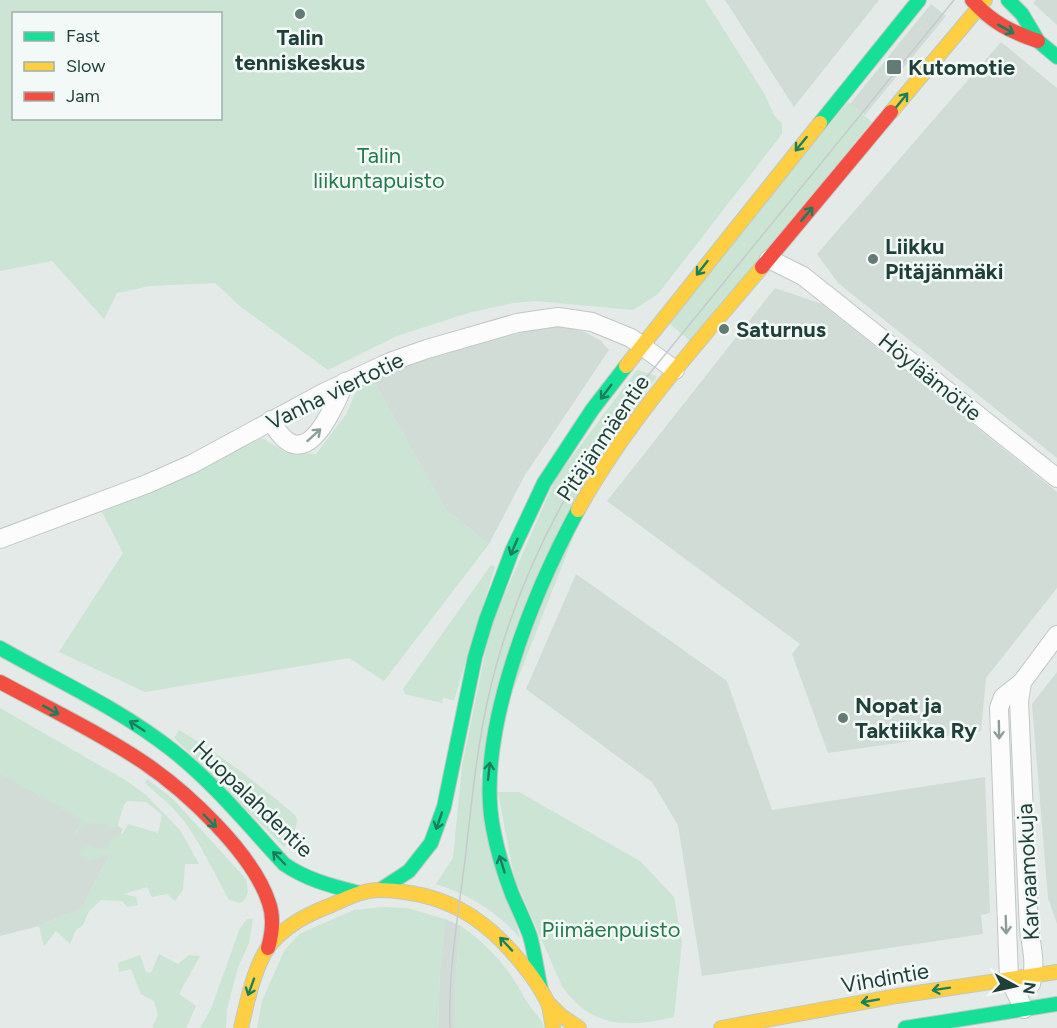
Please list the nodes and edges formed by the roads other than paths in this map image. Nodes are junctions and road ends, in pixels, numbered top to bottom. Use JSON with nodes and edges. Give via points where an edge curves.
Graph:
{"nodes":[{"id":1,"x":919,"y":0,"type":"edge"},
{"id":2,"x":1008,"y":0,"type":"edge"},
{"id":3,"x":978,"y":3,"type":"edge"},
{"id":4,"x":1038,"y":41,"type":"junction"},
{"id":5,"x":1057,"y":57,"type":"edge"},
{"id":6,"x":783,"y":242,"type":"junction"},
{"id":7,"x":769,"y":259,"type":"junction"},
{"id":8,"x":803,"y":276,"type":"junction"},
{"id":9,"x":642,"y":345,"type":"junction"},
{"id":10,"x":675,"y":370,"type":"junction"},
{"id":11,"x":345,"y":382,"type":"junction"},
{"id":12,"x":271,"y":420,"type":"junction"},
{"id":13,"x":1057,"y":478,"type":"edge"},
{"id":14,"x":0,"y":538,"type":"edge"},
{"id":15,"x":1057,"y":635,"type":"edge"},
{"id":16,"x":0,"y":648,"type":"edge"},
{"id":17,"x":0,"y":682,"type":"edge"},
{"id":18,"x":1022,"y":682,"type":"junction"},
{"id":19,"x":380,"y":890,"type":"junction"},
{"id":20,"x":359,"y":893,"type":"junction"},
{"id":21,"x":268,"y":948,"type":"junction"},
{"id":22,"x":1057,"y":972,"type":"edge"},
{"id":23,"x":1033,"y":975,"type":"junction"},
{"id":24,"x":1009,"y":979,"type":"junction"},
{"id":25,"x":541,"y":991,"type":"junction"},
{"id":26,"x":548,"y":1004,"type":"junction"},
{"id":27,"x":1057,"y":1004,"type":"edge"},
{"id":28,"x":1024,"y":1009,"type":"junction"},
{"id":29,"x":241,"y":1028,"type":"edge"},
{"id":30,"x":553,"y":1028,"type":"edge"},
{"id":31,"x":579,"y":1028,"type":"edge"},
{"id":32,"x":721,"y":1028,"type":"edge"},
{"id":33,"x":905,"y":1028,"type":"edge"}],
"edges":[{"from":1,"to":9,"type":"main road","name":"Pitäjänmäentie","one_way":true},
{"from":2,"to":4,"type":"main road","via":[[1022,14]]},
{"from":3,"to":4,"type":"main road","one_way":true,"via":[[1007,32]]},
{"from":6,"to":3,"type":"main road","name":"Pitäjänmäentie","one_way":true},
{"from":4,"to":5,"type":"main road"},
{"from":6,"to":7,"type":"main road","name":"Pitäjänmäentie"},
{"from":6,"to":8,"type":"street","name":"Höyläämötie"},
{"from":7,"to":8,"type":"street","name":"Höyläämötie"},
{"from":7,"to":10,"type":"main road","name":"Pitäjänmäentie"},
{"from":8,"to":13,"type":"street","name":"Höyläämötie"},
{"from":9,"to":10,"type":"street","name":"Vanha viertotie"},
{"from":9,"to":11,"type":"street","name":"Vanha viertotie","via":[[592,322],[569,317],[545,318],[427,349]]},
{"from":9,"to":19,"type":"main road","name":"Pitäjänmäentie","one_way":true,"via":[[562,454],[521,529],[478,648],[444,807],[431,843],[409,871]]},
{"from":25,"to":10,"type":"main road","name":"Pitäjänmäentie","one_way":true,"via":[[530,937],[493,830],[488,782],[496,729],[516,655],[558,549],[598,477]]},
{"from":11,"to":12,"type":"street","name":"Vanha viertotie"},
{"from":12,"to":11,"type":"street","one_way":true,"via":[[279,436],[290,444],[312,439]]},
{"from":12,"to":14,"type":"street","name":"Vanha viertotie","via":[[164,477]]},
{"from":15,"to":18,"type":"street","name":"Karvaamokuja"},
{"from":20,"to":16,"type":"main road","name":"Huopalahdentie","one_way":true,"via":[[296,874],[173,751],[120,715]]},
{"from":17,"to":21,"type":"main road","name":"Huopalahdentie","one_way":true,"via":[[118,747],[157,772],[195,805],[236,850],[262,888],[271,918]]},
{"from":18,"to":23,"type":"street","name":"Karvaamokuja","via":[[1019,701]]},
{"from":18,"to":24,"type":"street","name":"Karvaamokuja","one_way":true,"via":[[1003,697],[999,708]]},
{"from":19,"to":20,"type":"main road"},
{"from":25,"to":19,"type":"main road","one_way":true,"via":[[514,953],[481,921],[435,898]]},
{"from":20,"to":21,"type":"main road","via":[[292,924]]},
{"from":21,"to":29,"type":"main road","one_way":true,"via":[[250,989]]},
{"from":22,"to":23,"type":"main road","name":"Vihdintie"},
{"from":23,"to":24,"type":"main road","name":"Vihdintie"},
{"from":23,"to":28,"type":"street","name":"Karvaamokuja"},
{"from":24,"to":28,"type":"street","name":"Karvaamokuja"},
{"from":24,"to":32,"type":"main road","name":"Vihdintie","one_way":true},
{"from":25,"to":26,"type":"main road"},
{"from":26,"to":30,"type":"main road"},
{"from":26,"to":31,"type":"main road"},
{"from":27,"to":28,"type":"main road"},
{"from":28,"to":33,"type":"main road"}]}
